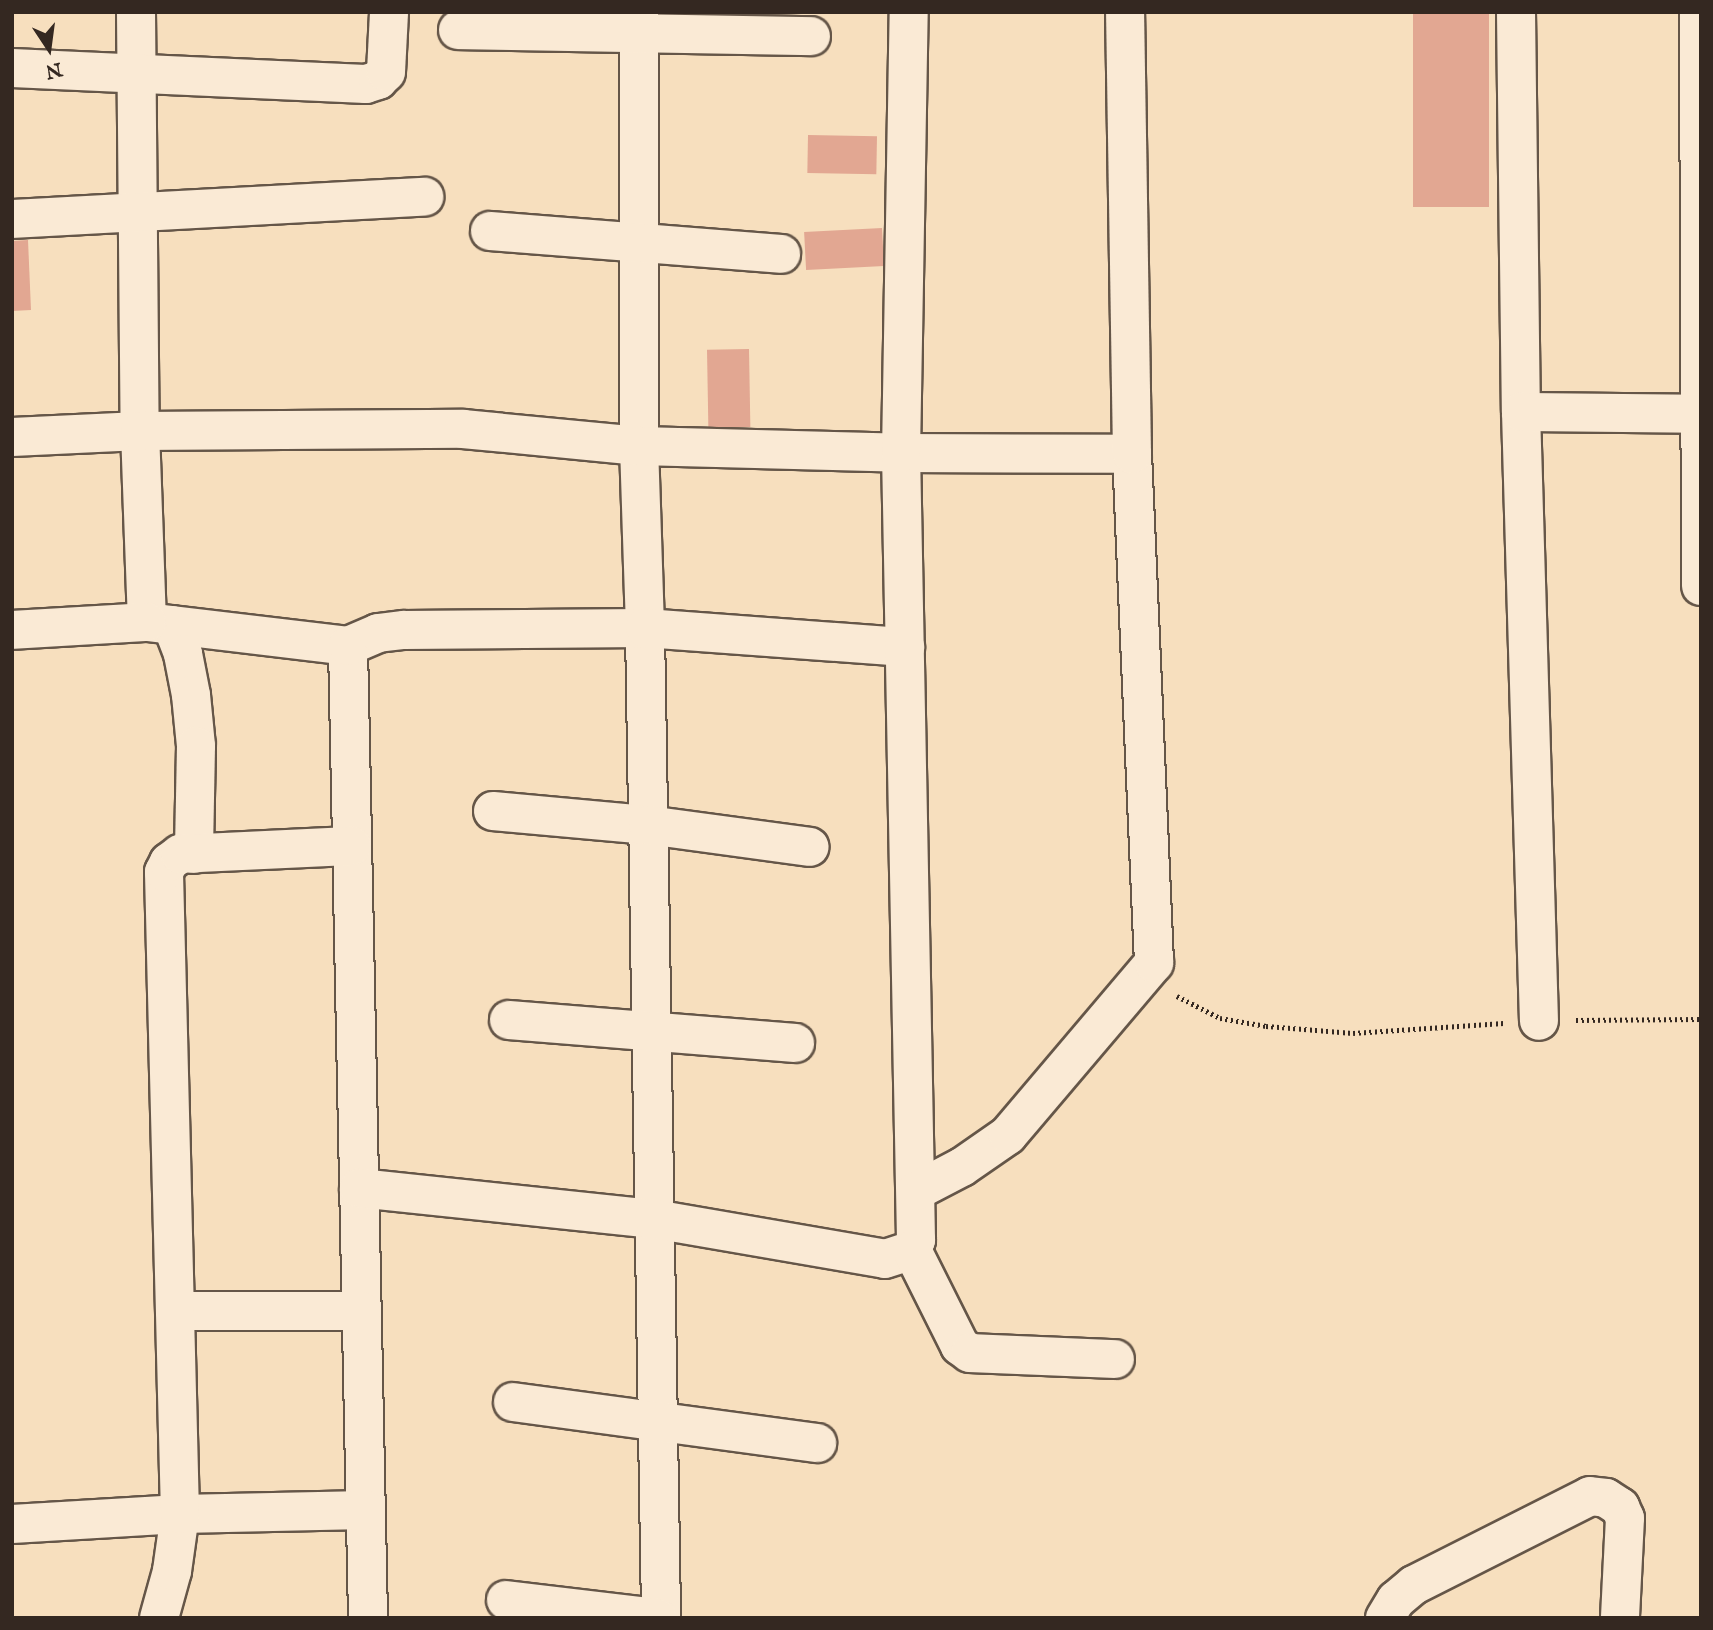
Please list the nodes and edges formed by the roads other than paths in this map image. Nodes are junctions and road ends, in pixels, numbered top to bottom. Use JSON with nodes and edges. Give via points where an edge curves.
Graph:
{"nodes":[{"id":1,"x":136,"y":12,"type":"edge"},
{"id":2,"x":388,"y":12,"type":"edge"},
{"id":3,"x":909,"y":12,"type":"edge"},
{"id":4,"x":1125,"y":12,"type":"edge"},
{"id":5,"x":1516,"y":12,"type":"edge"},
{"id":6,"x":1699,"y":12,"type":"edge"},
{"id":7,"x":639,"y":22,"type":"edge"},
{"id":8,"x":458,"y":30,"type":"dead end"},
{"id":9,"x":811,"y":36,"type":"dead end"},
{"id":10,"x":12,"y":68,"type":"edge"},
{"id":11,"x":136,"y":74,"type":"junction"},
{"id":12,"x":424,"y":197,"type":"dead end"},
{"id":13,"x":138,"y":211,"type":"junction"},
{"id":14,"x":12,"y":219,"type":"edge"},
{"id":15,"x":490,"y":230,"type":"dead end"},
{"id":16,"x":639,"y":241,"type":"junction"},
{"id":17,"x":781,"y":254,"type":"dead end"},
{"id":18,"x":1521,"y":412,"type":"junction"},
{"id":19,"x":1700,"y":414,"type":"edge"},
{"id":20,"x":140,"y":431,"type":"junction"},
{"id":21,"x":12,"y":437,"type":"edge"},
{"id":22,"x":639,"y":446,"type":"junction"},
{"id":23,"x":901,"y":453,"type":"junction"},
{"id":24,"x":1132,"y":454,"type":"junction"},
{"id":25,"x":1701,"y":578,"type":"edge"},
{"id":26,"x":1701,"y":586,"type":"edge"},
{"id":27,"x":159,"y":623,"type":"junction"},
{"id":28,"x":646,"y":628,"type":"junction"},
{"id":29,"x":12,"y":630,"type":"edge"},
{"id":30,"x":348,"y":646,"type":"junction"},
{"id":31,"x":905,"y":647,"type":"junction"},
{"id":32,"x":493,"y":811,"type":"dead end"},
{"id":33,"x":648,"y":825,"type":"junction"},
{"id":34,"x":352,"y":846,"type":"junction"},
{"id":35,"x":810,"y":848,"type":"dead end"},
{"id":36,"x":194,"y":854,"type":"junction"},
{"id":37,"x":509,"y":1020,"type":"dead end"},
{"id":38,"x":1539,"y":1021,"type":"road end"},
{"id":39,"x":651,"y":1034,"type":"junction"},
{"id":40,"x":795,"y":1043,"type":"dead end"},
{"id":41,"x":359,"y":1188,"type":"junction"},
{"id":42,"x":916,"y":1191,"type":"junction"},
{"id":43,"x":654,"y":1219,"type":"junction"},
{"id":44,"x":912,"y":1250,"type":"junction"},
{"id":45,"x":175,"y":1311,"type":"junction"},
{"id":46,"x":361,"y":1311,"type":"junction"},
{"id":47,"x":1115,"y":1359,"type":"dead end"},
{"id":48,"x":513,"y":1402,"type":"dead end"},
{"id":49,"x":656,"y":1421,"type":"junction"},
{"id":50,"x":817,"y":1443,"type":"dead end"},
{"id":51,"x":366,"y":1510,"type":"junction"},
{"id":52,"x":180,"y":1514,"type":"junction"},
{"id":53,"x":12,"y":1524,"type":"edge"},
{"id":54,"x":506,"y":1600,"type":"dead end"},
{"id":55,"x":159,"y":1618,"type":"edge"},
{"id":56,"x":368,"y":1618,"type":"edge"},
{"id":57,"x":660,"y":1618,"type":"edge"},
{"id":58,"x":1385,"y":1618,"type":"edge"},
{"id":59,"x":1620,"y":1618,"type":"edge"}],
"edges":[{"from":1,"to":11,"type":"street"},
{"from":2,"to":11,"type":"street","via":[[386,72],[366,84]]},
{"from":3,"to":23,"type":"street"},
{"from":4,"to":24,"type":"street"},
{"from":5,"to":18,"type":"street"},
{"from":6,"to":19,"type":"street"},
{"from":7,"to":8,"type":"street"},
{"from":7,"to":9,"type":"street"},
{"from":7,"to":16,"type":"street"},
{"from":10,"to":11,"type":"street"},
{"from":11,"to":13,"type":"street"},
{"from":12,"to":13,"type":"street"},
{"from":13,"to":14,"type":"street"},
{"from":13,"to":20,"type":"street"},
{"from":15,"to":16,"type":"street"},
{"from":16,"to":17,"type":"street"},
{"from":16,"to":22,"type":"street"},
{"from":18,"to":19,"type":"street"},
{"from":18,"to":38,"type":"street"},
{"from":19,"to":25,"type":"street"},
{"from":20,"to":21,"type":"street"},
{"from":20,"to":22,"type":"street","via":[[463,429]]},
{"from":20,"to":27,"type":"street"},
{"from":22,"to":23,"type":"street"},
{"from":22,"to":28,"type":"street"},
{"from":23,"to":24,"type":"street"},
{"from":23,"to":31,"type":"street"},
{"from":24,"to":42,"type":"street","via":[[1154,963],[1008,1135]]},
{"from":25,"to":26,"type":"street"},
{"from":27,"to":29,"type":"street"},
{"from":27,"to":30,"type":"street"},
{"from":27,"to":36,"type":"street","via":[[183,654],[191,695],[196,746]]},
{"from":28,"to":30,"type":"street","via":[[404,630],[378,633]]},
{"from":28,"to":31,"type":"street"},
{"from":28,"to":33,"type":"street"},
{"from":30,"to":34,"type":"street"},
{"from":31,"to":42,"type":"street"},
{"from":32,"to":33,"type":"street"},
{"from":33,"to":35,"type":"street"},
{"from":33,"to":39,"type":"street"},
{"from":34,"to":36,"type":"street"},
{"from":34,"to":41,"type":"street"},
{"from":36,"to":45,"type":"street","via":[[180,854],[164,872]]},
{"from":37,"to":39,"type":"street"},
{"from":39,"to":40,"type":"street"},
{"from":39,"to":43,"type":"street"},
{"from":41,"to":43,"type":"street"},
{"from":41,"to":46,"type":"street"},
{"from":42,"to":44,"type":"street"},
{"from":43,"to":44,"type":"street","via":[[885,1259]]},
{"from":43,"to":49,"type":"street"},
{"from":44,"to":47,"type":"street","via":[[960,1346],[970,1353]]},
{"from":45,"to":46,"type":"street"},
{"from":45,"to":52,"type":"street"},
{"from":46,"to":51,"type":"street"},
{"from":48,"to":49,"type":"street"},
{"from":49,"to":50,"type":"street"},
{"from":49,"to":57,"type":"street"},
{"from":51,"to":52,"type":"street"},
{"from":51,"to":56,"type":"street"},
{"from":52,"to":53,"type":"street"},
{"from":52,"to":55,"type":"street"},
{"from":54,"to":57,"type":"street"},
{"from":58,"to":59,"type":"street","via":[[1396,1600],[1414,1585],[1590,1496],[1613,1502],[1625,1518]]}]}
